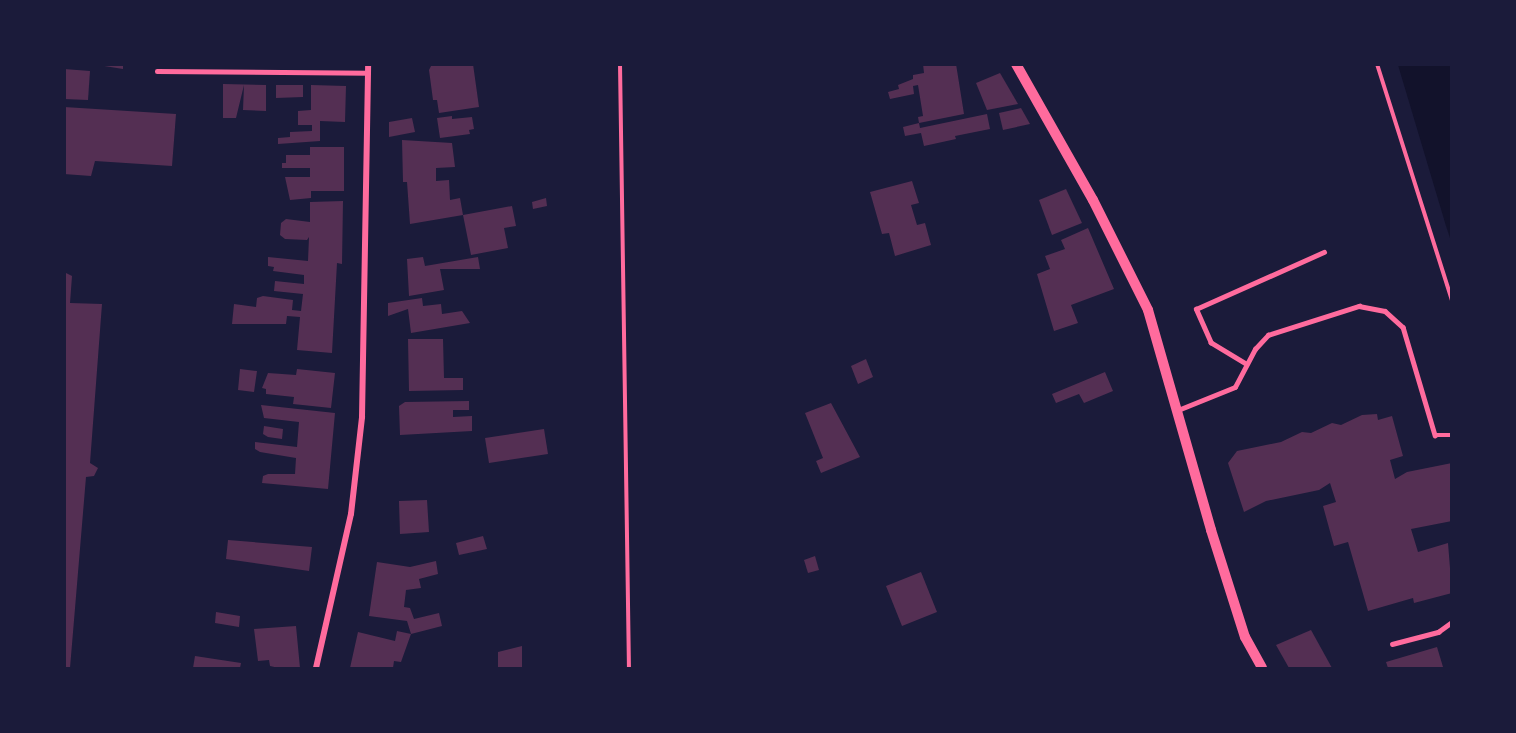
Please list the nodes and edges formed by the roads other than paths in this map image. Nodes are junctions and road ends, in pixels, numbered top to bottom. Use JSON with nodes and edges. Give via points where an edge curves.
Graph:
{"nodes":[{"id":1,"x":368,"y":64,"type":"edge"},
{"id":2,"x":1016,"y":64,"type":"edge"},
{"id":3,"x":157,"y":71,"type":"dead end"},
{"id":4,"x":368,"y":73,"type":"junction"},
{"id":5,"x":1324,"y":252,"type":"dead end"},
{"id":6,"x":1246,"y":364,"type":"junction"},
{"id":7,"x":1178,"y":410,"type":"junction"},
{"id":8,"x":1452,"y":435,"type":"edge"},
{"id":9,"x":1452,"y":622,"type":"edge"},
{"id":10,"x":1392,"y":644,"type":"dead end"},
{"id":11,"x":316,"y":669,"type":"edge"},
{"id":12,"x":1262,"y":669,"type":"edge"}],
"edges":[{"from":1,"to":4,"type":"street"},
{"from":2,"to":7,"type":"street","via":[[1093,200],[1148,310]]},
{"from":3,"to":4,"type":"lane"},
{"from":4,"to":11,"type":"street","via":[[362,417],[351,514]]},
{"from":5,"to":6,"type":"lane","via":[[1196,309],[1211,343]]},
{"from":6,"to":7,"type":"lane","via":[[1235,387]]},
{"from":6,"to":8,"type":"lane","via":[[1268,335],[1359,306],[1385,311],[1403,327],[1435,435]]},
{"from":7,"to":12,"type":"street","via":[[1245,637]]},
{"from":9,"to":10,"type":"lane","via":[[1438,632]]}]}
